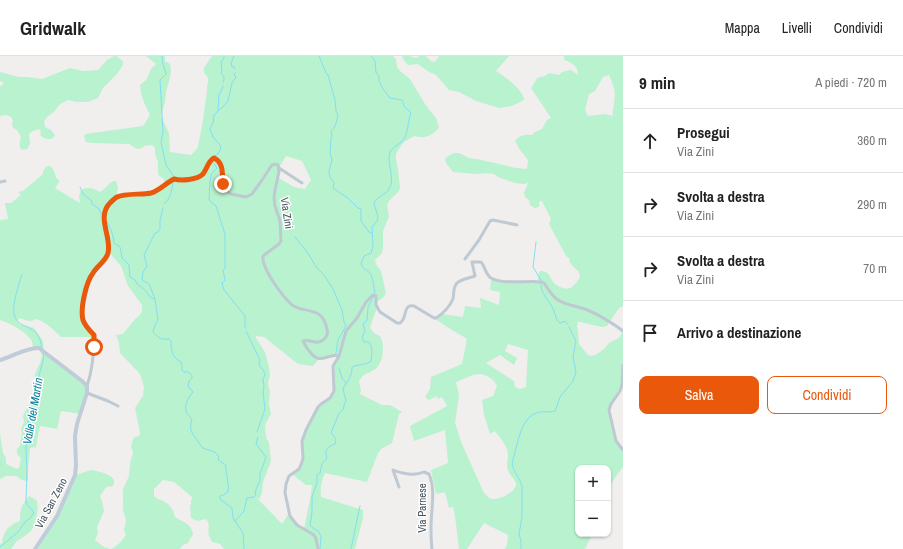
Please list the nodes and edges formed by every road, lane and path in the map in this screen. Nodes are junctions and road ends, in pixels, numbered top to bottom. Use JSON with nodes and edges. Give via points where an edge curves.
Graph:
{"nodes":[{"id":1,"x":279,"y":168,"type":"junction"},
{"id":2,"x":5,"y":181,"type":"dead end"},
{"id":3,"x":0,"y":182,"type":"edge"},
{"id":4,"x":302,"y":182,"type":"dead end"},
{"id":5,"x":517,"y":225,"type":"dead end"},
{"id":6,"x":465,"y":259,"type":"dead end"},
{"id":7,"x":623,"y":331,"type":"edge"},
{"id":8,"x":339,"y":356,"type":"junction"},
{"id":9,"x":0,"y":360,"type":"edge"},
{"id":10,"x":623,"y":365,"type":"edge"},
{"id":11,"x":87,"y":386,"type":"junction"},
{"id":12,"x":88,"y":393,"type":"junction"},
{"id":13,"x":118,"y":406,"type":"dead end"},
{"id":14,"x":623,"y":450,"type":"edge"},
{"id":15,"x":399,"y":487,"type":"dead end"},
{"id":16,"x":35,"y":549,"type":"edge"},
{"id":17,"x":318,"y":549,"type":"edge"},
{"id":18,"x":432,"y":549,"type":"edge"}],
"edges":[{"from":1,"to":4,"type":"street"},
{"from":1,"to":8,"type":"street","name":"Via Zini","via":[[274,198],[281,228],[280,240],[279,244],[263,256],[264,266],[292,305],[322,316],[327,336],[318,342],[303,341],[313,356],[318,359]]},
{"from":1,"to":11,"type":"street","via":[[278,165],[272,165],[252,194],[246,197],[225,190],[221,164],[214,158],[200,176],[180,181],[174,179],[151,193],[117,196],[109,205],[104,219],[108,252],[92,274],[82,307],[83,321],[94,335],[93,362]]},
{"from":2,"to":3,"type":"street"},
{"from":5,"to":6,"type":"street","via":[[490,221]]},
{"from":7,"to":8,"type":"street","via":[[592,312],[559,301],[542,282],[496,280],[487,274],[481,262],[472,262],[475,276],[455,286],[453,300],[436,318],[409,305],[404,320],[397,323],[380,312],[376,305],[376,296],[372,295],[346,331]]},
{"from":8,"to":17,"type":"street","via":[[333,370],[334,391],[330,398],[318,407],[306,430],[302,441],[302,462],[299,469],[289,476],[285,488],[290,516],[297,525],[314,535]]},
{"from":9,"to":11,"type":"street","via":[[39,348]]},
{"from":10,"to":14,"type":"street","via":[[622,385],[609,410],[616,441]]},
{"from":11,"to":12,"type":"street"},
{"from":12,"to":13,"type":"street"},
{"from":12,"to":16,"type":"street","name":"Via San Zeno","via":[[76,424],[75,475],[57,516]]},
{"from":15,"to":18,"type":"street","name":"Via Parnese","via":[[393,470],[429,474],[433,492]]}]}
